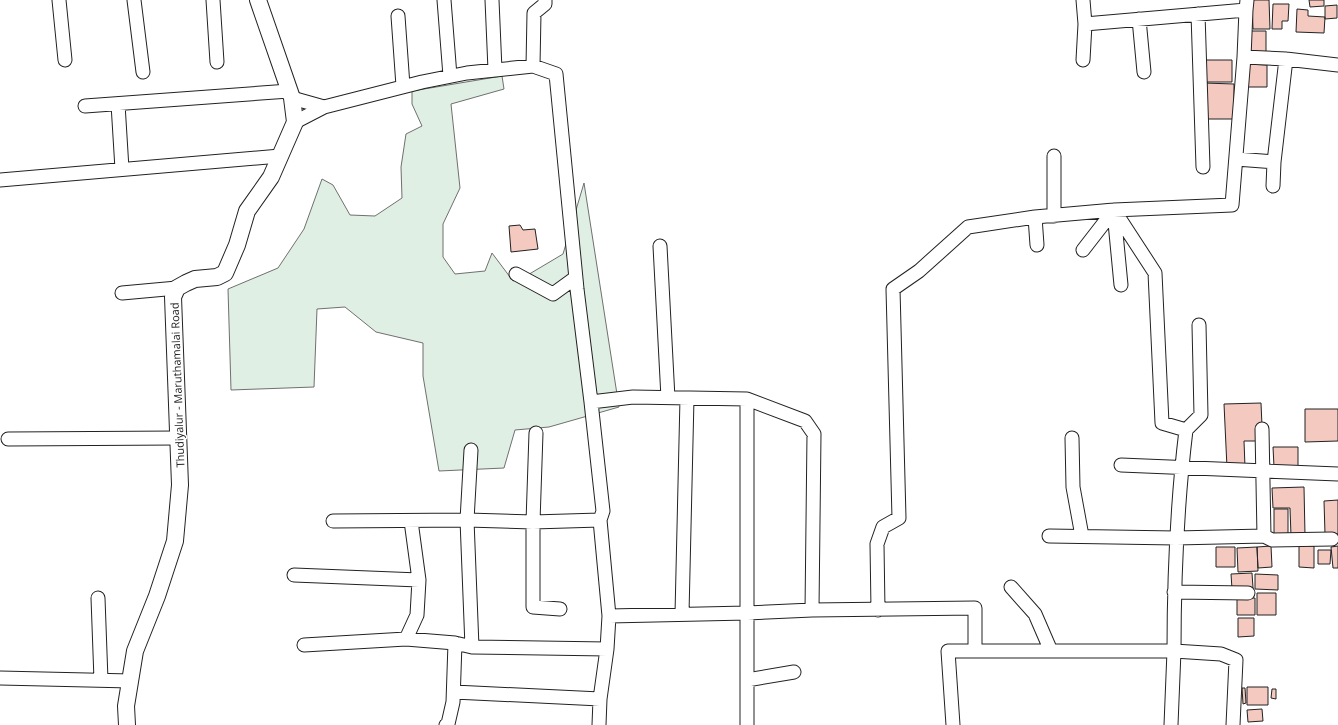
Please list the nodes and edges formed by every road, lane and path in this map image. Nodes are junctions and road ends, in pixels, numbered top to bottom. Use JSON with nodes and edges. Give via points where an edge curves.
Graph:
{"nodes":[{"id":1,"x":59,"y":0,"type":"edge"},
{"id":2,"x":134,"y":0,"type":"edge"},
{"id":3,"x":213,"y":0,"type":"edge"},
{"id":4,"x":258,"y":0,"type":"edge"},
{"id":5,"x":444,"y":0,"type":"edge"},
{"id":6,"x":492,"y":0,"type":"edge"},
{"id":7,"x":545,"y":0,"type":"edge"},
{"id":8,"x":1083,"y":0,"type":"edge"},
{"id":9,"x":1246,"y":5,"type":"edge"},
{"id":10,"x":1198,"y":14,"type":"junction"},
{"id":11,"x":398,"y":16,"type":"dead end"},
{"id":12,"x":1139,"y":19,"type":"junction"},
{"id":13,"x":1085,"y":24,"type":"junction"},
{"id":14,"x":1244,"y":57,"type":"junction"},
{"id":15,"x":1286,"y":59,"type":"junction"},
{"id":16,"x":65,"y":60,"type":"dead end"},
{"id":17,"x":1083,"y":60,"type":"dead end"},
{"id":18,"x":217,"y":62,"type":"dead end"},
{"id":19,"x":1338,"y":65,"type":"edge"},
{"id":20,"x":534,"y":66,"type":"junction"},
{"id":21,"x":496,"y":70,"type":"junction"},
{"id":22,"x":143,"y":72,"type":"dead end"},
{"id":23,"x":1144,"y":72,"type":"dead end"},
{"id":24,"x":450,"y":76,"type":"junction"},
{"id":25,"x":403,"y":86,"type":"junction"},
{"id":26,"x":291,"y":95,"type":"junction"},
{"id":27,"x":118,"y":104,"type":"junction"},
{"id":28,"x":85,"y":106,"type":"dead end"},
{"id":29,"x":324,"y":107,"type":"junction"},
{"id":30,"x":295,"y":122,"type":"junction"},
{"id":31,"x":280,"y":156,"type":"junction"},
{"id":32,"x":1054,"y":156,"type":"dead end"},
{"id":33,"x":1236,"y":159,"type":"junction"},
{"id":34,"x":1274,"y":162,"type":"junction"},
{"id":35,"x":1203,"y":166,"type":"dead end"},
{"id":36,"x":122,"y":169,"type":"junction"},
{"id":37,"x":0,"y":180,"type":"edge"},
{"id":38,"x":1273,"y":186,"type":"dead end"},
{"id":39,"x":1114,"y":210,"type":"junction"},
{"id":40,"x":1054,"y":216,"type":"junction"},
{"id":41,"x":1035,"y":217,"type":"junction"},
{"id":42,"x":1037,"y":245,"type":"dead end"},
{"id":43,"x":660,"y":246,"type":"dead end"},
{"id":44,"x":1083,"y":250,"type":"dead end"},
{"id":45,"x":516,"y":274,"type":"dead end"},
{"id":46,"x":576,"y":278,"type":"junction"},
{"id":47,"x":1121,"y":285,"type":"dead end"},
{"id":48,"x":177,"y":288,"type":"junction"},
{"id":49,"x":122,"y":293,"type":"dead end"},
{"id":50,"x":1199,"y":325,"type":"dead end"},
{"id":51,"x":668,"y":398,"type":"junction"},
{"id":52,"x":687,"y":398,"type":"junction"},
{"id":53,"x":747,"y":399,"type":"junction"},
{"id":54,"x":591,"y":402,"type":"junction"},
{"id":55,"x":1262,"y":429,"type":"dead end"},
{"id":56,"x":1186,"y":430,"type":"junction"},
{"id":57,"x":536,"y":433,"type":"dead end"},
{"id":58,"x":178,"y":438,"type":"junction"},
{"id":59,"x":1072,"y":438,"type":"dead end"},
{"id":60,"x":8,"y":439,"type":"dead end"},
{"id":61,"x":471,"y":450,"type":"dead end"},
{"id":62,"x":1121,"y":466,"type":"dead end"},
{"id":63,"x":1181,"y":469,"type":"junction"},
{"id":64,"x":1262,"y":472,"type":"junction"},
{"id":65,"x":1338,"y":474,"type":"edge"},
{"id":66,"x":468,"y":520,"type":"junction"},
{"id":67,"x":600,"y":520,"type":"junction"},
{"id":68,"x":334,"y":521,"type":"dead end"},
{"id":69,"x":411,"y":521,"type":"junction"},
{"id":70,"x":533,"y":522,"type":"junction"},
{"id":71,"x":1049,"y":536,"type":"dead end"},
{"id":72,"x":1082,"y":536,"type":"junction"},
{"id":73,"x":1264,"y":536,"type":"junction"},
{"id":74,"x":1176,"y":538,"type":"junction"},
{"id":75,"x":1332,"y":539,"type":"dead end"},
{"id":76,"x":294,"y":575,"type":"dead end"},
{"id":77,"x":419,"y":580,"type":"junction"},
{"id":78,"x":1011,"y":587,"type":"dead end"},
{"id":79,"x":1174,"y":592,"type":"junction"},
{"id":80,"x":1248,"y":593,"type":"dead end"},
{"id":81,"x":98,"y":598,"type":"dead end"},
{"id":82,"x":560,"y":609,"type":"dead end"},
{"id":83,"x":812,"y":610,"type":"junction"},
{"id":84,"x":878,"y":610,"type":"junction"},
{"id":85,"x":747,"y":613,"type":"junction"},
{"id":86,"x":682,"y":614,"type":"junction"},
{"id":87,"x":609,"y":616,"type":"junction"},
{"id":88,"x":406,"y":639,"type":"junction"},
{"id":89,"x":455,"y":643,"type":"junction"},
{"id":90,"x":304,"y":646,"type":"dead end"},
{"id":91,"x":472,"y":647,"type":"junction"},
{"id":92,"x":607,"y":649,"type":"junction"},
{"id":93,"x":975,"y":651,"type":"junction"},
{"id":94,"x":1051,"y":651,"type":"junction"},
{"id":95,"x":1174,"y":651,"type":"junction"},
{"id":96,"x":794,"y":672,"type":"dead end"},
{"id":97,"x":0,"y":678,"type":"edge"},
{"id":98,"x":100,"y":680,"type":"junction"},
{"id":99,"x":747,"y":680,"type":"junction"},
{"id":100,"x":131,"y":681,"type":"junction"},
{"id":101,"x":454,"y":692,"type":"junction"},
{"id":102,"x":600,"y":699,"type":"junction"},
{"id":103,"x":127,"y":725,"type":"edge"},
{"id":104,"x":446,"y":725,"type":"edge"},
{"id":105,"x":599,"y":725,"type":"edge"},
{"id":106,"x":747,"y":725,"type":"edge"},
{"id":107,"x":953,"y":725,"type":"edge"},
{"id":108,"x":1171,"y":725,"type":"edge"},
{"id":109,"x":1232,"y":725,"type":"edge"}],
"edges":[{"from":1,"to":16,"type":"street"},
{"from":2,"to":22,"type":"street"},
{"from":3,"to":18,"type":"street"},
{"from":4,"to":26,"type":"main road"},
{"from":5,"to":24,"type":"street"},
{"from":6,"to":21,"type":"street"},
{"from":7,"to":20,"type":"street","via":[[545,4],[534,13]]},
{"from":8,"to":13,"type":"street"},
{"from":9,"to":10,"type":"street"},
{"from":9,"to":14,"type":"street"},
{"from":10,"to":12,"type":"street"},
{"from":10,"to":35,"type":"street"},
{"from":11,"to":25,"type":"street"},
{"from":12,"to":13,"type":"street"},
{"from":12,"to":23,"type":"street"},
{"from":13,"to":17,"type":"street"},
{"from":14,"to":15,"type":"street"},
{"from":14,"to":33,"type":"street"},
{"from":15,"to":19,"type":"street"},
{"from":15,"to":34,"type":"street"},
{"from":20,"to":21,"type":"street"},
{"from":20,"to":46,"type":"street","via":[[556,74]]},
{"from":21,"to":24,"type":"street"},
{"from":24,"to":25,"type":"street"},
{"from":25,"to":29,"type":"street"},
{"from":26,"to":27,"type":"street"},
{"from":26,"to":29,"type":"street"},
{"from":26,"to":30,"type":"main road"},
{"from":27,"to":28,"type":"street"},
{"from":27,"to":36,"type":"street"},
{"from":29,"to":30,"type":"street"},
{"from":30,"to":31,"type":"main road","name":"Thudiyalur - Maruthamalai Road"},
{"from":31,"to":36,"type":"street"},
{"from":31,"to":48,"type":"main road","name":"Thudiyalur - Maruthamalai Road","via":[[271,177],[247,211],[225,273],[217,277],[195,279]]},
{"from":32,"to":40,"type":"street"},
{"from":33,"to":34,"type":"street"},
{"from":33,"to":39,"type":"street","via":[[1232,205]]},
{"from":34,"to":38,"type":"street"},
{"from":36,"to":37,"type":"street"},
{"from":39,"to":40,"type":"street"},
{"from":39,"to":44,"type":"street"},
{"from":39,"to":47,"type":"street"},
{"from":39,"to":56,"type":"street","via":[[1155,273],[1162,423]]},
{"from":40,"to":41,"type":"street"},
{"from":41,"to":42,"type":"street"},
{"from":41,"to":84,"type":"street","via":[[968,227],[919,271],[893,289],[899,518],[884,527],[877,544]]},
{"from":43,"to":51,"type":"street"},
{"from":45,"to":46,"type":"street","via":[[553,294]]},
{"from":46,"to":54,"type":"street"},
{"from":48,"to":49,"type":"street"},
{"from":48,"to":58,"type":"main road","name":"Thudiyalur - Maruthamalai Road","via":[[173,297]]},
{"from":50,"to":56,"type":"street","via":[[1201,415]]},
{"from":51,"to":52,"type":"street"},
{"from":51,"to":54,"type":"street","via":[[633,397]]},
{"from":52,"to":53,"type":"street"},
{"from":52,"to":86,"type":"street"},
{"from":53,"to":83,"type":"street","via":[[806,421],[814,434]]},
{"from":53,"to":85,"type":"street"},
{"from":54,"to":67,"type":"street","via":[[603,511]]},
{"from":55,"to":64,"type":"street"},
{"from":56,"to":63,"type":"street"},
{"from":57,"to":70,"type":"street"},
{"from":58,"to":60,"type":"street"},
{"from":58,"to":100,"type":"main road","name":"Thudiyalur - Maruthamalai Road","via":[[180,485],[175,541],[136,651]]},
{"from":59,"to":72,"type":"street","via":[[1073,487]]},
{"from":61,"to":66,"type":"street"},
{"from":62,"to":63,"type":"street"},
{"from":63,"to":64,"type":"street"},
{"from":63,"to":74,"type":"street"},
{"from":64,"to":65,"type":"street"},
{"from":64,"to":73,"type":"street"},
{"from":66,"to":69,"type":"street"},
{"from":66,"to":70,"type":"street"},
{"from":66,"to":91,"type":"street"},
{"from":67,"to":70,"type":"street"},
{"from":67,"to":87,"type":"street"},
{"from":68,"to":69,"type":"street"},
{"from":69,"to":77,"type":"street"},
{"from":70,"to":82,"type":"street","via":[[533,607]]},
{"from":71,"to":72,"type":"street"},
{"from":72,"to":74,"type":"street"},
{"from":73,"to":74,"type":"street"},
{"from":73,"to":75,"type":"street","via":[[1272,540]]},
{"from":74,"to":79,"type":"street"},
{"from":76,"to":77,"type":"street"},
{"from":77,"to":88,"type":"street","via":[[417,615]]},
{"from":78,"to":94,"type":"street","via":[[1035,614]]},
{"from":79,"to":80,"type":"street"},
{"from":79,"to":95,"type":"street"},
{"from":81,"to":98,"type":"street"},
{"from":83,"to":84,"type":"street"},
{"from":83,"to":85,"type":"street"},
{"from":84,"to":93,"type":"street","via":[[975,608]]},
{"from":85,"to":86,"type":"street"},
{"from":85,"to":99,"type":"street"},
{"from":86,"to":87,"type":"street"},
{"from":87,"to":92,"type":"street"},
{"from":88,"to":89,"type":"street"},
{"from":88,"to":90,"type":"street"},
{"from":89,"to":91,"type":"street"},
{"from":89,"to":101,"type":"street"},
{"from":91,"to":92,"type":"street"},
{"from":92,"to":102,"type":"street"},
{"from":93,"to":94,"type":"street"},
{"from":93,"to":107,"type":"street","via":[[948,651]]},
{"from":94,"to":95,"type":"street"},
{"from":95,"to":108,"type":"street"},
{"from":95,"to":109,"type":"street","via":[[1221,654],[1236,660]]},
{"from":96,"to":99,"type":"street"},
{"from":97,"to":98,"type":"street"},
{"from":98,"to":100,"type":"street"},
{"from":99,"to":106,"type":"street"},
{"from":100,"to":103,"type":"main road","name":"Thudiyalur - Maruthamalai Road","via":[[126,706]]},
{"from":101,"to":102,"type":"street"},
{"from":101,"to":104,"type":"street"},
{"from":102,"to":105,"type":"street"}]}
